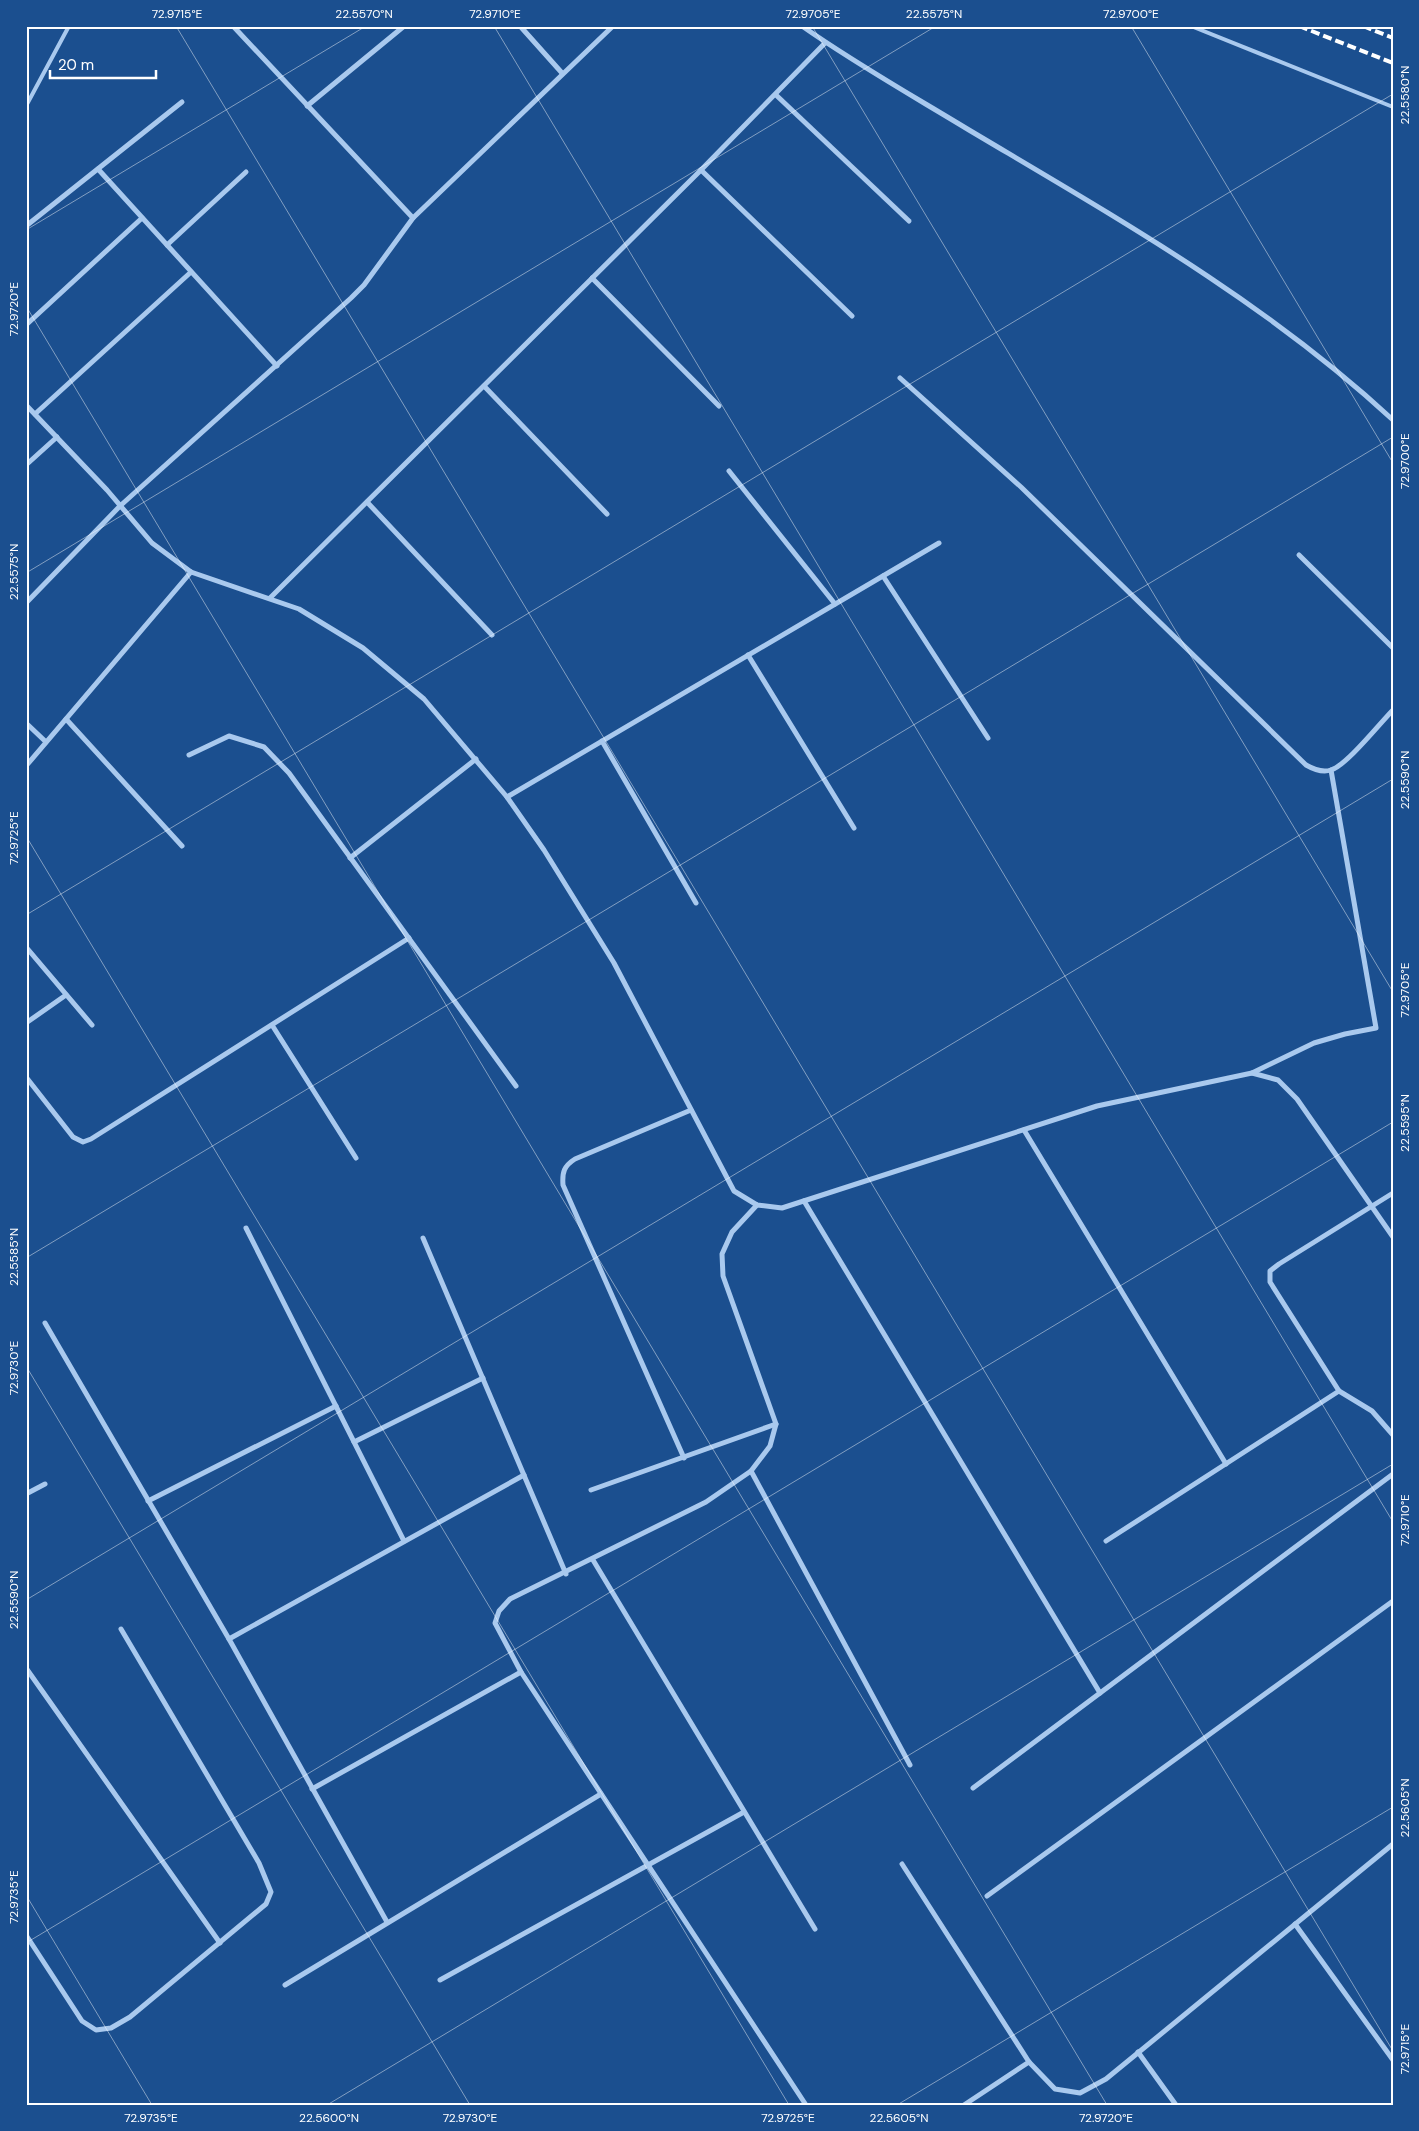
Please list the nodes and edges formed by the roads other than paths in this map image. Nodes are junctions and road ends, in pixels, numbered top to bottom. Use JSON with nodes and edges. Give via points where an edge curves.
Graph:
{"nodes":[{"id":1,"x":70,"y":26,"type":"edge"},
{"id":2,"x":233,"y":26,"type":"edge"},
{"id":3,"x":520,"y":26,"type":"edge"},
{"id":4,"x":613,"y":26,"type":"edge"},
{"id":5,"x":802,"y":26,"type":"edge"},
{"id":6,"x":1191,"y":26,"type":"edge"},
{"id":7,"x":403,"y":27,"type":"edge"},
{"id":8,"x":825,"y":42,"type":"junction"},
{"id":9,"x":562,"y":73,"type":"junction"},
{"id":10,"x":776,"y":94,"type":"junction"},
{"id":11,"x":182,"y":102,"type":"dead end"},
{"id":12,"x":26,"y":106,"type":"edge"},
{"id":13,"x":307,"y":106,"type":"junction"},
{"id":14,"x":1393,"y":107,"type":"edge"},
{"id":15,"x":98,"y":169,"type":"junction"},
{"id":16,"x":701,"y":170,"type":"junction"},
{"id":17,"x":246,"y":172,"type":"dead end"},
{"id":18,"x":142,"y":218,"type":"junction"},
{"id":19,"x":413,"y":218,"type":"junction"},
{"id":20,"x":909,"y":221,"type":"dead end"},
{"id":21,"x":26,"y":226,"type":"edge"},
{"id":22,"x":166,"y":244,"type":"junction"},
{"id":23,"x":191,"y":272,"type":"junction"},
{"id":24,"x":592,"y":278,"type":"junction"},
{"id":25,"x":852,"y":316,"type":"dead end"},
{"id":26,"x":26,"y":325,"type":"edge"},
{"id":27,"x":278,"y":366,"type":"junction"},
{"id":28,"x":900,"y":378,"type":"dead end"},
{"id":29,"x":484,"y":386,"type":"junction"},
{"id":30,"x":26,"y":405,"type":"edge"},
{"id":31,"x":719,"y":406,"type":"dead end"},
{"id":32,"x":35,"y":414,"type":"junction"},
{"id":33,"x":1393,"y":420,"type":"edge"},
{"id":34,"x":57,"y":437,"type":"junction"},
{"id":35,"x":26,"y":464,"type":"edge"},
{"id":36,"x":729,"y":471,"type":"dead end"},
{"id":37,"x":367,"y":502,"type":"junction"},
{"id":38,"x":120,"y":506,"type":"junction"},
{"id":39,"x":607,"y":514,"type":"dead end"},
{"id":40,"x":939,"y":544,"type":"dead end"},
{"id":41,"x":1299,"y":555,"type":"dead end"},
{"id":42,"x":191,"y":572,"type":"junction"},
{"id":43,"x":884,"y":576,"type":"junction"},
{"id":44,"x":270,"y":598,"type":"junction"},
{"id":45,"x":26,"y":603,"type":"edge"},
{"id":46,"x":836,"y":604,"type":"junction"},
{"id":47,"x":492,"y":635,"type":"dead end"},
{"id":48,"x":1393,"y":648,"type":"edge"},
{"id":49,"x":748,"y":655,"type":"junction"},
{"id":50,"x":1393,"y":710,"type":"edge"},
{"id":51,"x":66,"y":719,"type":"junction"},
{"id":52,"x":26,"y":723,"type":"edge"},
{"id":53,"x":988,"y":738,"type":"dead end"},
{"id":54,"x":602,"y":741,"type":"junction"},
{"id":55,"x":46,"y":742,"type":"junction"},
{"id":56,"x":189,"y":755,"type":"dead end"},
{"id":57,"x":476,"y":759,"type":"junction"},
{"id":58,"x":26,"y":766,"type":"edge"},
{"id":59,"x":1331,"y":770,"type":"junction"},
{"id":60,"x":507,"y":797,"type":"junction"},
{"id":61,"x":854,"y":828,"type":"dead end"},
{"id":62,"x":182,"y":846,"type":"dead end"},
{"id":63,"x":350,"y":858,"type":"junction"},
{"id":64,"x":696,"y":903,"type":"dead end"},
{"id":65,"x":409,"y":938,"type":"junction"},
{"id":66,"x":26,"y":947,"type":"edge"},
{"id":67,"x":66,"y":995,"type":"junction"},
{"id":68,"x":26,"y":1023,"type":"edge"},
{"id":69,"x":92,"y":1025,"type":"dead end"},
{"id":70,"x":272,"y":1025,"type":"junction"},
{"id":71,"x":1252,"y":1073,"type":"junction"},
{"id":72,"x":26,"y":1077,"type":"edge"},
{"id":73,"x":516,"y":1086,"type":"dead end"},
{"id":74,"x":692,"y":1110,"type":"junction"},
{"id":75,"x":1024,"y":1130,"type":"junction"},
{"id":76,"x":356,"y":1158,"type":"dead end"},
{"id":77,"x":1393,"y":1193,"type":"edge"},
{"id":78,"x":804,"y":1201,"type":"junction"},
{"id":79,"x":757,"y":1205,"type":"junction"},
{"id":80,"x":1372,"y":1207,"type":"junction"},
{"id":81,"x":246,"y":1228,"type":"dead end"},
{"id":82,"x":423,"y":1238,"type":"dead end"},
{"id":83,"x":1393,"y":1238,"type":"edge"},
{"id":84,"x":45,"y":1323,"type":"dead end"},
{"id":85,"x":483,"y":1378,"type":"junction"},
{"id":86,"x":1339,"y":1391,"type":"junction"},
{"id":87,"x":336,"y":1406,"type":"junction"},
{"id":88,"x":776,"y":1424,"type":"junction"},
{"id":89,"x":1393,"y":1434,"type":"edge"},
{"id":90,"x":354,"y":1442,"type":"junction"},
{"id":91,"x":684,"y":1458,"type":"junction"},
{"id":92,"x":1226,"y":1464,"type":"junction"},
{"id":93,"x":751,"y":1471,"type":"junction"},
{"id":94,"x":1393,"y":1474,"type":"edge"},
{"id":95,"x":524,"y":1475,"type":"junction"},
{"id":96,"x":45,"y":1484,"type":"dead end"},
{"id":97,"x":590,"y":1490,"type":"dead end"},
{"id":98,"x":26,"y":1494,"type":"edge"},
{"id":99,"x":148,"y":1501,"type":"junction"},
{"id":100,"x":1106,"y":1541,"type":"dead end"},
{"id":101,"x":404,"y":1542,"type":"junction"},
{"id":102,"x":592,"y":1560,"type":"junction"},
{"id":103,"x":566,"y":1574,"type":"junction"},
{"id":104,"x":1393,"y":1601,"type":"edge"},
{"id":105,"x":120,"y":1629,"type":"dead end"},
{"id":106,"x":229,"y":1639,"type":"junction"},
{"id":107,"x":26,"y":1668,"type":"edge"},
{"id":108,"x":521,"y":1672,"type":"junction"},
{"id":109,"x":1100,"y":1693,"type":"junction"},
{"id":110,"x":910,"y":1765,"type":"dead end"},
{"id":111,"x":974,"y":1788,"type":"dead end"},
{"id":112,"x":312,"y":1789,"type":"junction"},
{"id":113,"x":601,"y":1794,"type":"junction"},
{"id":114,"x":744,"y":1812,"type":"junction"},
{"id":115,"x":1393,"y":1844,"type":"edge"},
{"id":116,"x":902,"y":1864,"type":"dead end"},
{"id":117,"x":646,"y":1865,"type":"junction"},
{"id":118,"x":987,"y":1896,"type":"dead end"},
{"id":119,"x":387,"y":1922,"type":"junction"},
{"id":120,"x":1295,"y":1924,"type":"junction"},
{"id":121,"x":815,"y":1929,"type":"dead end"},
{"id":122,"x":26,"y":1935,"type":"edge"},
{"id":123,"x":220,"y":1943,"type":"junction"},
{"id":124,"x":440,"y":1980,"type":"dead end"},
{"id":125,"x":285,"y":1985,"type":"dead end"},
{"id":126,"x":1138,"y":2052,"type":"junction"},
{"id":127,"x":1393,"y":2060,"type":"edge"},
{"id":128,"x":1029,"y":2062,"type":"junction"},
{"id":129,"x":806,"y":2105,"type":"edge"},
{"id":130,"x":964,"y":2105,"type":"edge"},
{"id":131,"x":1176,"y":2105,"type":"edge"}],
"edges":[{"from":1,"to":12,"type":"lane"},
{"from":2,"to":13,"type":"street"},
{"from":3,"to":9,"type":"street"},
{"from":4,"to":9,"type":"street"},
{"from":5,"to":8,"type":"street"},
{"from":6,"to":14,"type":"lane"},
{"from":7,"to":13,"type":"street"},
{"from":8,"to":10,"type":"street"},
{"from":8,"to":33,"type":"street","via":[[1101,208],[1228,289],[1289,331]]},
{"from":9,"to":19,"type":"street"},
{"from":10,"to":16,"type":"street"},
{"from":10,"to":20,"type":"street"},
{"from":11,"to":15,"type":"street"},
{"from":13,"to":19,"type":"street"},
{"from":15,"to":18,"type":"street"},
{"from":15,"to":21,"type":"street"},
{"from":16,"to":24,"type":"street"},
{"from":16,"to":25,"type":"street"},
{"from":17,"to":22,"type":"street"},
{"from":18,"to":22,"type":"street"},
{"from":18,"to":26,"type":"street"},
{"from":19,"to":27,"type":"street","via":[[364,285]]},
{"from":22,"to":23,"type":"street"},
{"from":23,"to":27,"type":"street"},
{"from":23,"to":32,"type":"street"},
{"from":24,"to":29,"type":"street"},
{"from":24,"to":31,"type":"street"},
{"from":27,"to":38,"type":"street"},
{"from":28,"to":59,"type":"street","via":[[1021,487],[1306,764],[1317,771]]},
{"from":29,"to":37,"type":"street"},
{"from":29,"to":39,"type":"street"},
{"from":30,"to":32,"type":"street"},
{"from":32,"to":34,"type":"street"},
{"from":34,"to":35,"type":"street"},
{"from":34,"to":38,"type":"street"},
{"from":36,"to":46,"type":"street"},
{"from":37,"to":44,"type":"street"},
{"from":37,"to":47,"type":"street"},
{"from":38,"to":42,"type":"street","via":[[152,543]]},
{"from":38,"to":45,"type":"street"},
{"from":40,"to":43,"type":"street"},
{"from":41,"to":48,"type":"street"},
{"from":42,"to":44,"type":"street"},
{"from":42,"to":51,"type":"street"},
{"from":43,"to":46,"type":"street"},
{"from":43,"to":53,"type":"street"},
{"from":44,"to":57,"type":"street","via":[[299,609],[363,648],[424,699]]},
{"from":46,"to":49,"type":"street"},
{"from":49,"to":54,"type":"street"},
{"from":49,"to":61,"type":"street"},
{"from":50,"to":59,"type":"street","via":[[1345,761]]},
{"from":51,"to":55,"type":"street"},
{"from":51,"to":62,"type":"street"},
{"from":52,"to":55,"type":"street"},
{"from":54,"to":60,"type":"street"},
{"from":54,"to":64,"type":"street"},
{"from":55,"to":58,"type":"street"},
{"from":56,"to":63,"type":"street","via":[[229,736],[264,747],[289,773]]},
{"from":57,"to":60,"type":"street"},
{"from":57,"to":63,"type":"street"},
{"from":59,"to":71,"type":"street","via":[[1376,1028],[1314,1043]]},
{"from":60,"to":74,"type":"street","via":[[614,963]]},
{"from":63,"to":65,"type":"street"},
{"from":65,"to":70,"type":"street"},
{"from":65,"to":73,"type":"street"},
{"from":66,"to":67,"type":"street"},
{"from":67,"to":68,"type":"street"},
{"from":67,"to":69,"type":"street"},
{"from":70,"to":72,"type":"street","via":[[83,1142],[67,1131]]},
{"from":70,"to":76,"type":"street"},
{"from":71,"to":75,"type":"street","via":[[1097,1106]]},
{"from":71,"to":80,"type":"street","via":[[1278,1080],[1296,1099]]},
{"from":74,"to":79,"type":"street","via":[[734,1191]]},
{"from":74,"to":91,"type":"street","via":[[574,1159],[562,1173],[563,1184]]},
{"from":75,"to":78,"type":"street"},
{"from":75,"to":92,"type":"street"},
{"from":77,"to":80,"type":"street"},
{"from":78,"to":79,"type":"street","via":[[782,1208]]},
{"from":78,"to":109,"type":"street"},
{"from":79,"to":88,"type":"street","via":[[732,1232],[722,1254],[723,1276]]},
{"from":80,"to":83,"type":"street"},
{"from":80,"to":86,"type":"street","via":[[1270,1272],[1270,1282]]},
{"from":81,"to":87,"type":"street"},
{"from":82,"to":85,"type":"street"},
{"from":84,"to":99,"type":"street"},
{"from":85,"to":90,"type":"street"},
{"from":85,"to":95,"type":"street"},
{"from":86,"to":89,"type":"street","via":[[1372,1411]]},
{"from":86,"to":92,"type":"street"},
{"from":87,"to":90,"type":"street"},
{"from":87,"to":99,"type":"street"},
{"from":88,"to":91,"type":"street"},
{"from":88,"to":93,"type":"street","via":[[770,1446]]},
{"from":90,"to":101,"type":"street"},
{"from":91,"to":97,"type":"street"},
{"from":92,"to":100,"type":"street"},
{"from":93,"to":102,"type":"street","via":[[706,1502]]},
{"from":93,"to":110,"type":"street"},
{"from":94,"to":109,"type":"street"},
{"from":95,"to":101,"type":"street"},
{"from":95,"to":103,"type":"street"},
{"from":96,"to":98,"type":"street"},
{"from":99,"to":106,"type":"street"},
{"from":101,"to":106,"type":"street"},
{"from":102,"to":103,"type":"street"},
{"from":102,"to":114,"type":"street"},
{"from":103,"to":108,"type":"street","via":[[510,1599],[499,1611],[495,1623]]},
{"from":104,"to":118,"type":"street"},
{"from":105,"to":123,"type":"street","via":[[267,1877],[271,1892],[266,1904]]},
{"from":106,"to":112,"type":"street"},
{"from":107,"to":123,"type":"street"},
{"from":108,"to":112,"type":"street"},
{"from":108,"to":113,"type":"street"},
{"from":109,"to":111,"type":"street"},
{"from":112,"to":119,"type":"street"},
{"from":113,"to":117,"type":"street"},
{"from":113,"to":119,"type":"street"},
{"from":114,"to":117,"type":"street"},
{"from":114,"to":121,"type":"street"},
{"from":115,"to":120,"type":"street"},
{"from":116,"to":128,"type":"street"},
{"from":117,"to":124,"type":"street"},
{"from":117,"to":129,"type":"street"},
{"from":119,"to":125,"type":"street"},
{"from":120,"to":126,"type":"street"},
{"from":120,"to":127,"type":"street"},
{"from":122,"to":123,"type":"street","via":[[82,2020],[96,2030],[111,2028],[130,2018]]},
{"from":126,"to":128,"type":"street","via":[[1106,2079],[1080,2093],[1055,2089]]},
{"from":126,"to":131,"type":"street"},
{"from":128,"to":130,"type":"street"}]}
